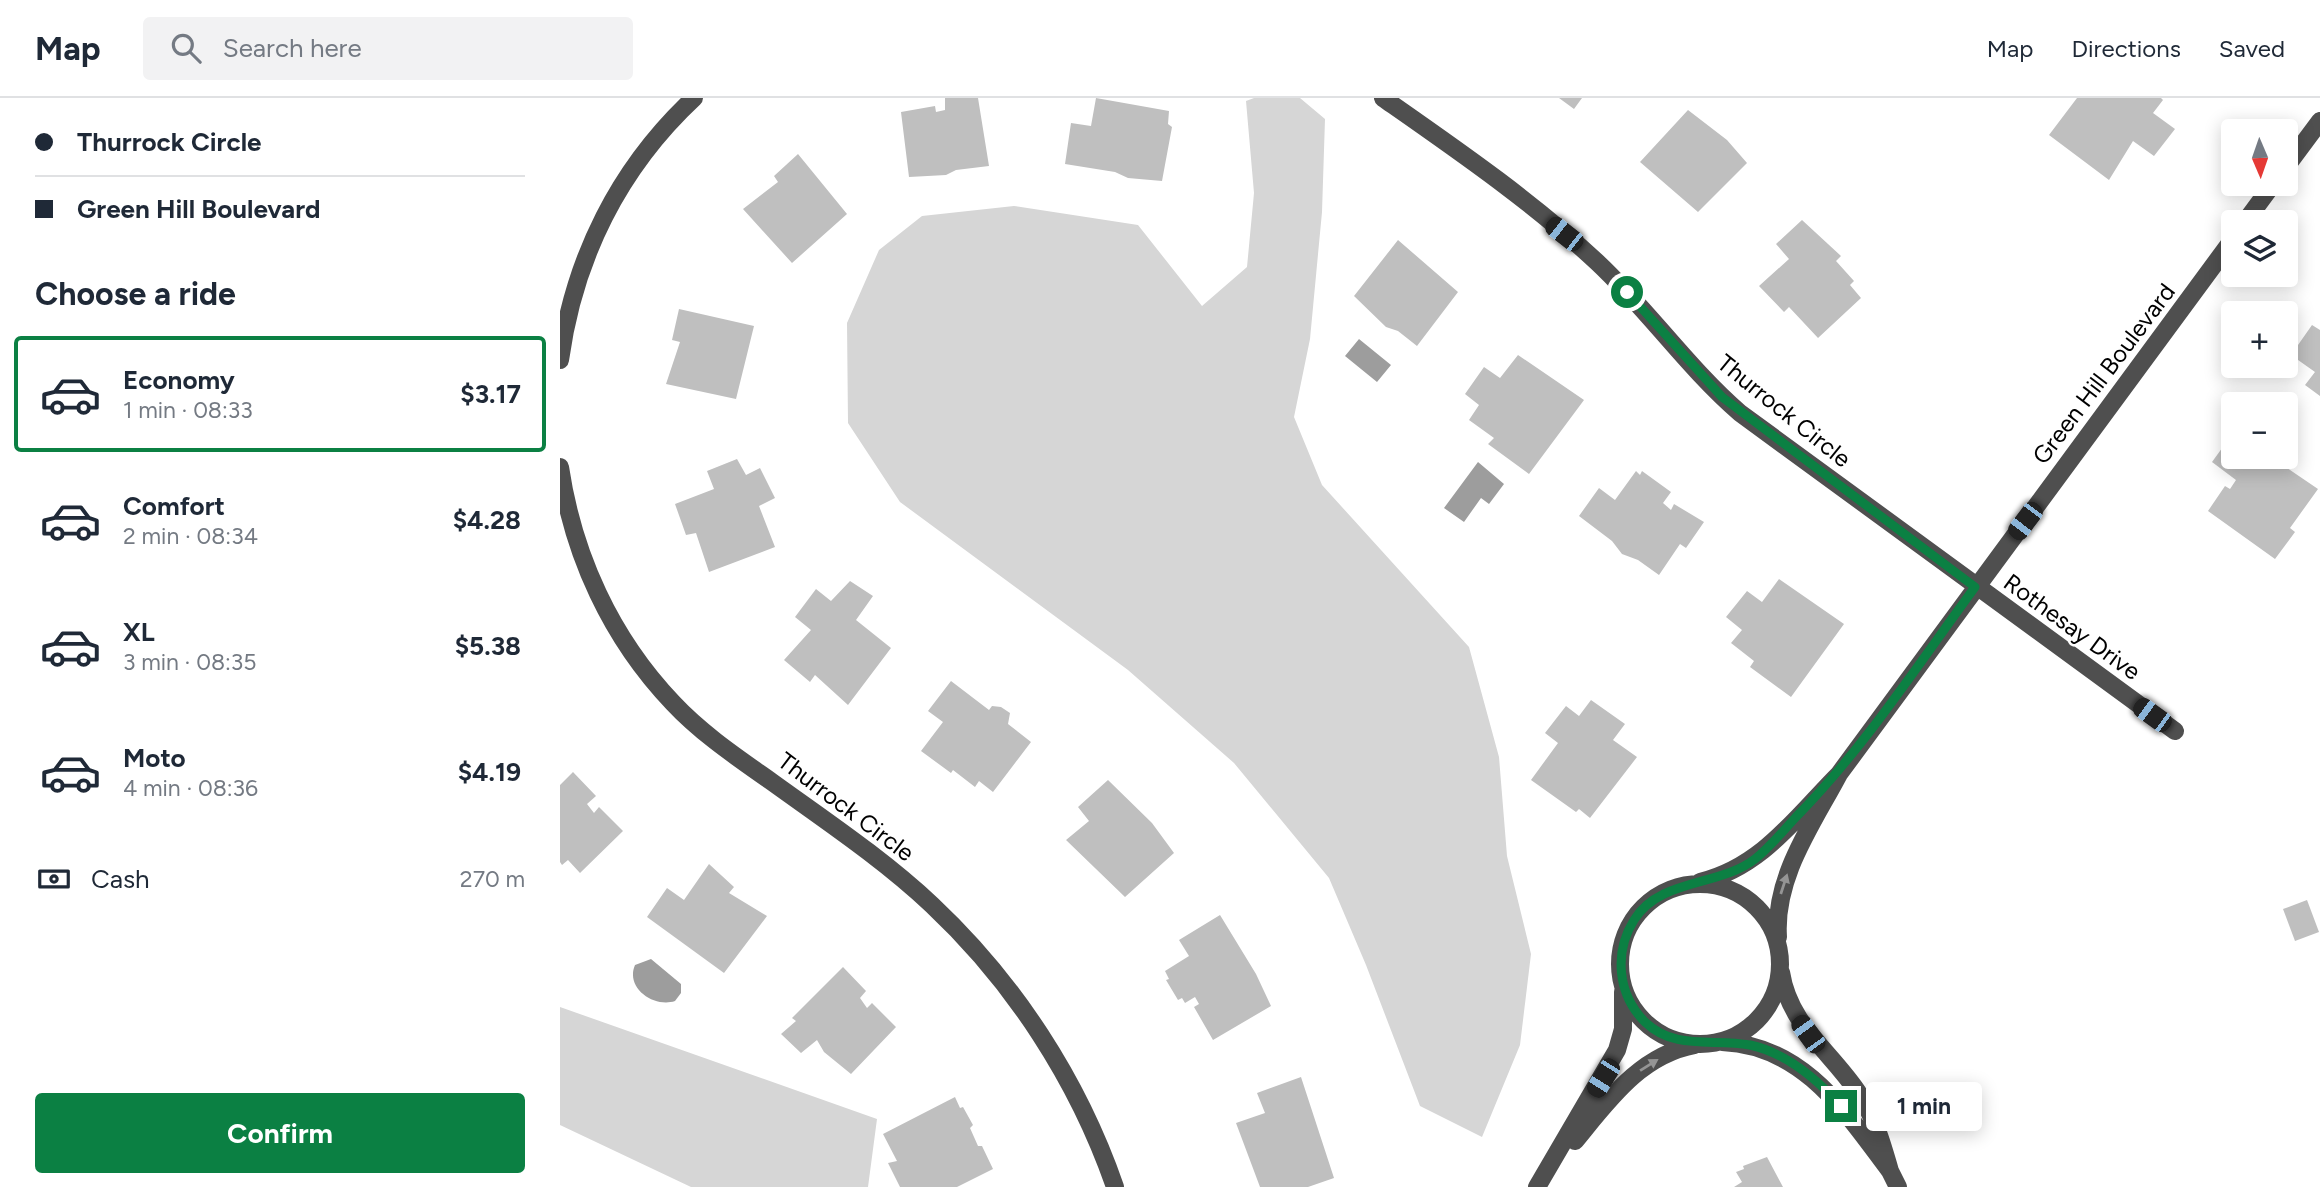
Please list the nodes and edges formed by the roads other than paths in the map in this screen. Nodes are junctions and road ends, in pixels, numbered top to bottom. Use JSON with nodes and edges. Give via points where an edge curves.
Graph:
{"nodes":[{"id":1,"x":694,"y":98,"type":"edge"},
{"id":2,"x":1383,"y":98,"type":"edge"},
{"id":3,"x":2320,"y":121,"type":"edge"},
{"id":4,"x":2298,"y":151,"type":"edge"},
{"id":5,"x":2221,"y":256,"type":"edge"},
{"id":6,"x":560,"y":360,"type":"edge"},
{"id":7,"x":560,"y":467,"type":"edge"},
{"id":8,"x":1975,"y":587,"type":"junction"},
{"id":9,"x":2175,"y":731,"type":"dead end"},
{"id":10,"x":1839,"y":774,"type":"junction"},
{"id":11,"x":1681,"y":887,"type":"junction"},
{"id":12,"x":1779,"y":956,"type":"junction"},
{"id":13,"x":1622,"y":981,"type":"junction"},
{"id":14,"x":1707,"y":1043,"type":"junction"},
{"id":15,"x":1894,"y":1179,"type":"edge"},
{"id":16,"x":1115,"y":1187,"type":"edge"},
{"id":17,"x":1537,"y":1187,"type":"edge"}],
"edges":[{"from":1,"to":6,"type":"street","via":[[647,149],[605,213],[578,277]]},
{"from":2,"to":8,"type":"street","name":"Thurrock Circle","via":[[1596,261],[1740,413]]},
{"from":3,"to":4,"type":"street"},
{"from":5,"to":8,"type":"street","name":"Green Hill Boulevard"},
{"from":7,"to":16,"type":"street","name":"Thurrock Circle","via":[[578,545],[595,588],[650,676],[696,725],[896,875],[971,947],[1051,1049]]},
{"from":8,"to":9,"type":"street","name":"Rothesay Drive"},
{"from":8,"to":10,"type":"street","name":"Green Hill Boulevard"},
{"from":10,"to":11,"type":"street","name":"Green Hill Boulevard","via":[[1755,859],[1727,874]]},
{"from":12,"to":10,"type":"street","name":"Green Hill Boulevard","one_way":true,"via":[[1777,912],[1785,877]]},
{"from":11,"to":12,"type":"street","via":[[1718,887],[1747,900],[1769,924]]},
{"from":11,"to":13,"type":"street","via":[[1654,899],[1634,920],[1623,946]]},
{"from":12,"to":14,"type":"street","via":[[1777,986],[1763,1014],[1735,1036]]},
{"from":12,"to":15,"type":"street","name":"Green Hill Boulevard","via":[[1792,1010],[1864,1103]]},
{"from":13,"to":14,"type":"street","via":[[1632,1006],[1653,1028],[1677,1041]]},
{"from":13,"to":17,"type":"street","via":[[1624,1016],[1617,1050]]},
{"from":14,"to":15,"type":"street","name":"Green Hill Boulevard","via":[[1756,1047],[1798,1066],[1827,1090]]},
{"from":17,"to":14,"type":"street","one_way":true,"via":[[1626,1081],[1658,1058]]}]}
